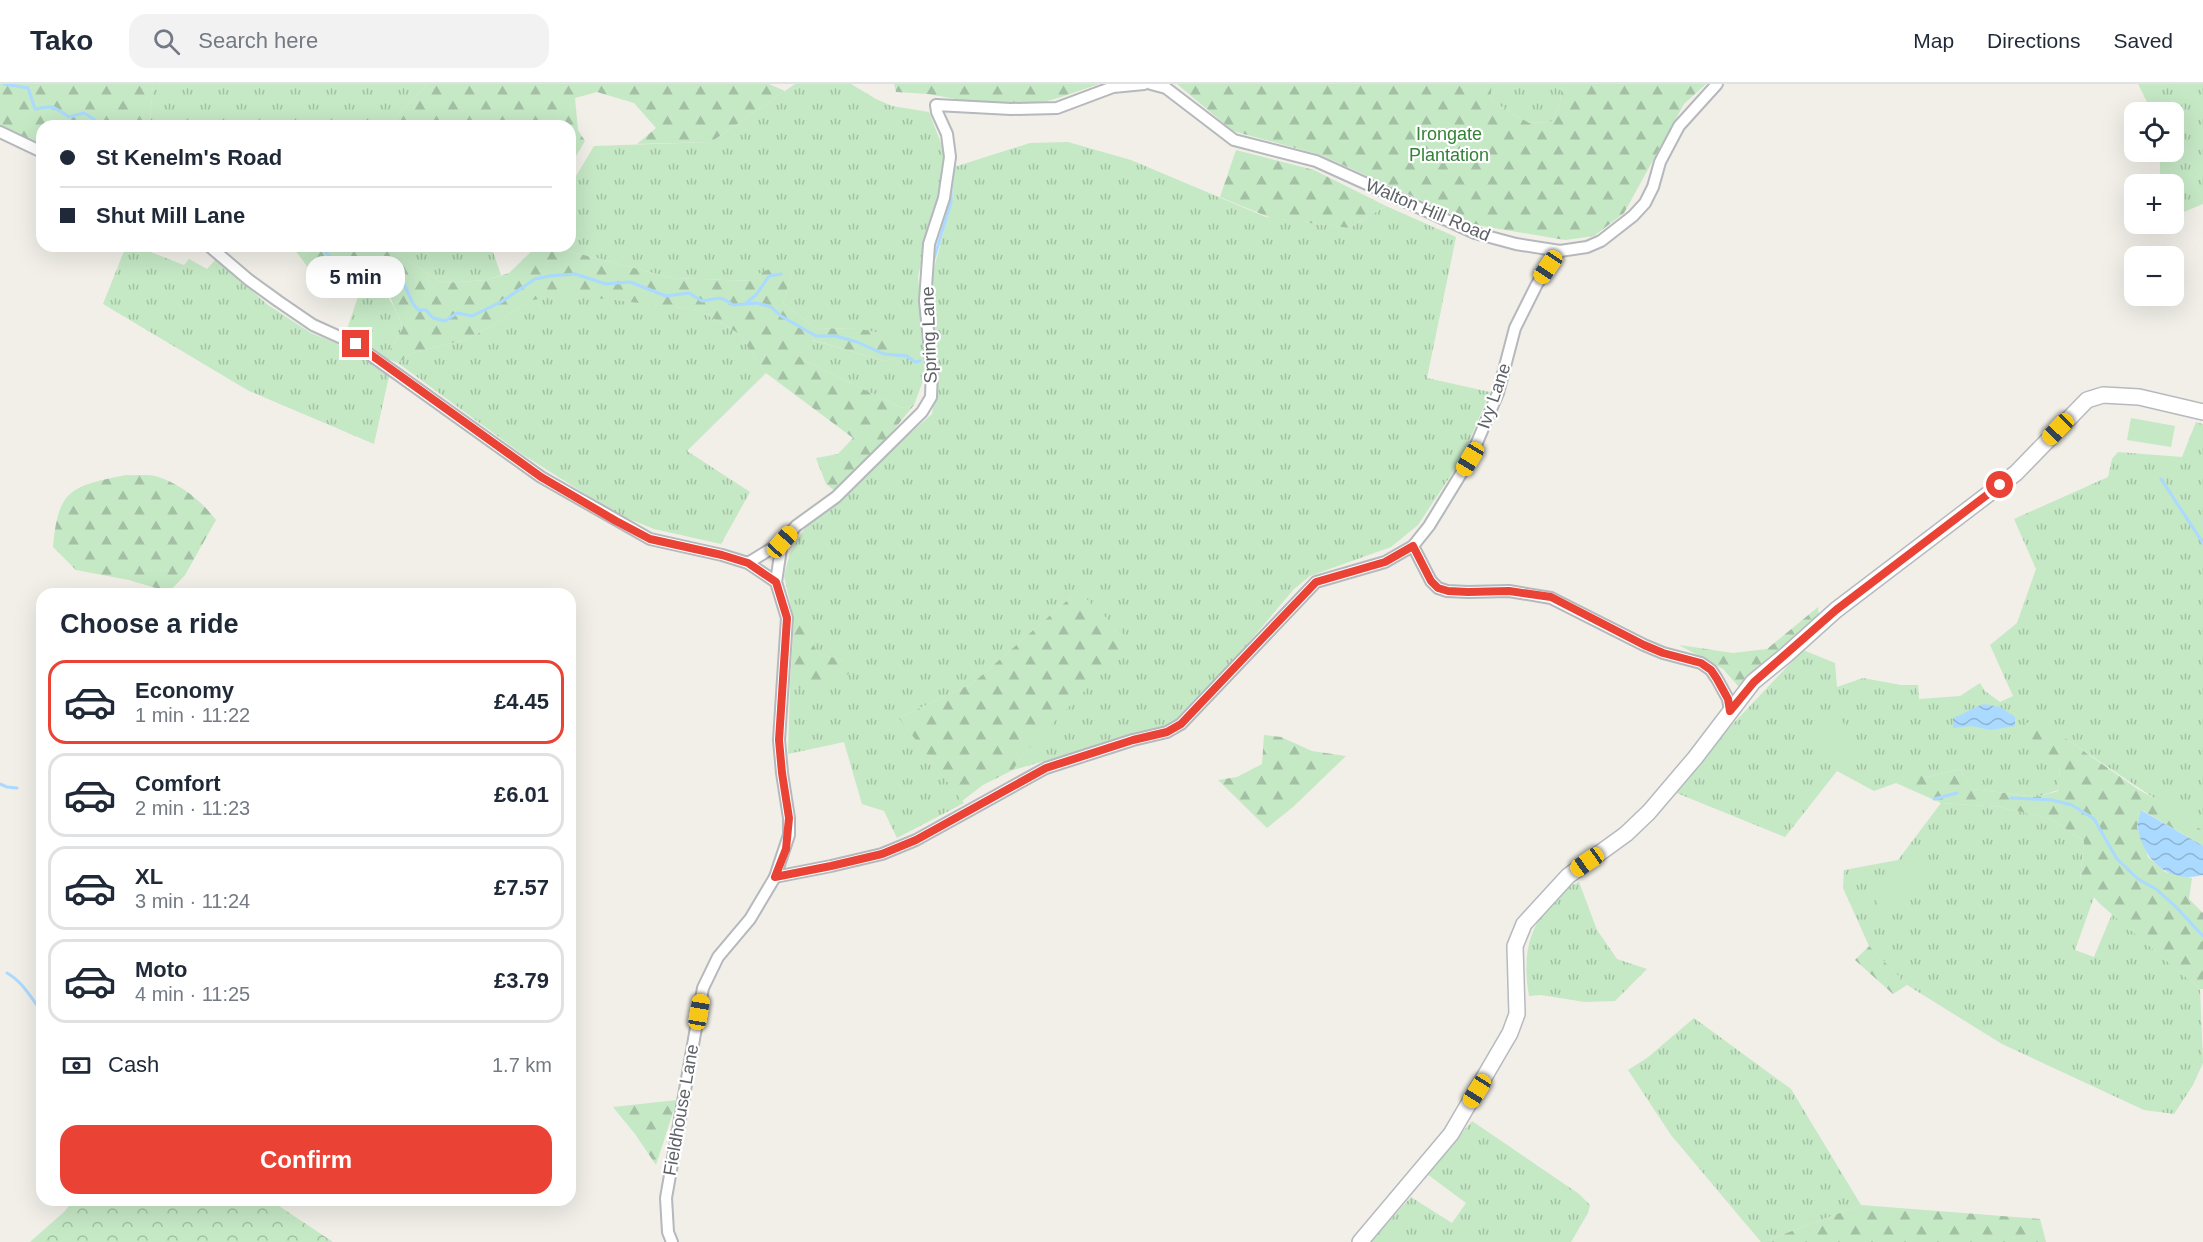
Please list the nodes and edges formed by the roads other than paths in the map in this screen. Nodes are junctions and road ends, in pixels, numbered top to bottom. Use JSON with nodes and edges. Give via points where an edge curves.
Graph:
{"nodes":[{"id":1,"x":1144,"y":84,"type":"edge"},
{"id":2,"x":1151,"y":84,"type":"edge"},
{"id":3,"x":1717,"y":84,"type":"edge"},
{"id":4,"x":0,"y":132,"type":"edge"},
{"id":5,"x":36,"y":149,"type":"edge"},
{"id":6,"x":1560,"y":251,"type":"junction"},
{"id":7,"x":217,"y":252,"type":"edge"},
{"id":8,"x":2203,"y":412,"type":"edge"},
{"id":9,"x":782,"y":542,"type":"junction"},
{"id":10,"x":1413,"y":546,"type":"junction"},
{"id":11,"x":748,"y":563,"type":"junction"},
{"id":12,"x":773,"y":579,"type":"junction"},
{"id":13,"x":1730,"y":711,"type":"junction"},
{"id":14,"x":775,"y":877,"type":"junction"},
{"id":15,"x":672,"y":1242,"type":"edge"},
{"id":16,"x":1360,"y":1242,"type":"edge"}],
"edges":[{"from":1,"to":9,"type":"street","name":"Spring Lane","via":[[1113,87],[1057,108],[936,105],[947,134],[950,157],[944,198],[929,244],[925,301],[931,397],[914,421],[836,497],[796,526]]},
{"from":2,"to":6,"type":"street","name":"Walton Hill Road","via":[[1166,88],[1234,140],[1316,161],[1475,233]]},
{"from":3,"to":6,"type":"street","name":"Walton Hill Road","via":[[1679,126],[1660,162],[1653,188],[1633,216],[1601,241]]},
{"from":4,"to":5,"type":"street"},
{"from":6,"to":10,"type":"street","name":"Ivy Lane","via":[[1537,284],[1515,328],[1498,393],[1470,459]]},
{"from":7,"to":11,"type":"street","via":[[278,301],[313,325],[356,344],[550,483],[650,539]]},
{"from":8,"to":13,"type":"street","via":[[2139,397],[2103,395],[2087,400],[2016,473],[1836,610],[1754,682]]},
{"from":9,"to":11,"type":"street","name":"Spring Lane"},
{"from":9,"to":12,"type":"street"},
{"from":10,"to":13,"type":"street","via":[[1438,588],[1551,597],[1644,645],[1701,663],[1717,679]]},
{"from":10,"to":14,"type":"street","via":[[1385,562],[1316,582],[1189,716],[1167,732],[1046,768],[916,840],[882,854]]},
{"from":11,"to":12,"type":"street"},
{"from":12,"to":14,"type":"street","name":"Fieldhouse Lane","via":[[787,618],[779,740],[789,818],[786,849]]},
{"from":13,"to":16,"type":"street","via":[[1649,812],[1626,834],[1568,876],[1524,924],[1515,946],[1517,1014],[1510,1033],[1451,1134]]},
{"from":14,"to":15,"type":"street","name":"Fieldhouse Lane","via":[[750,919],[718,957],[703,988],[666,1198]]}]}
